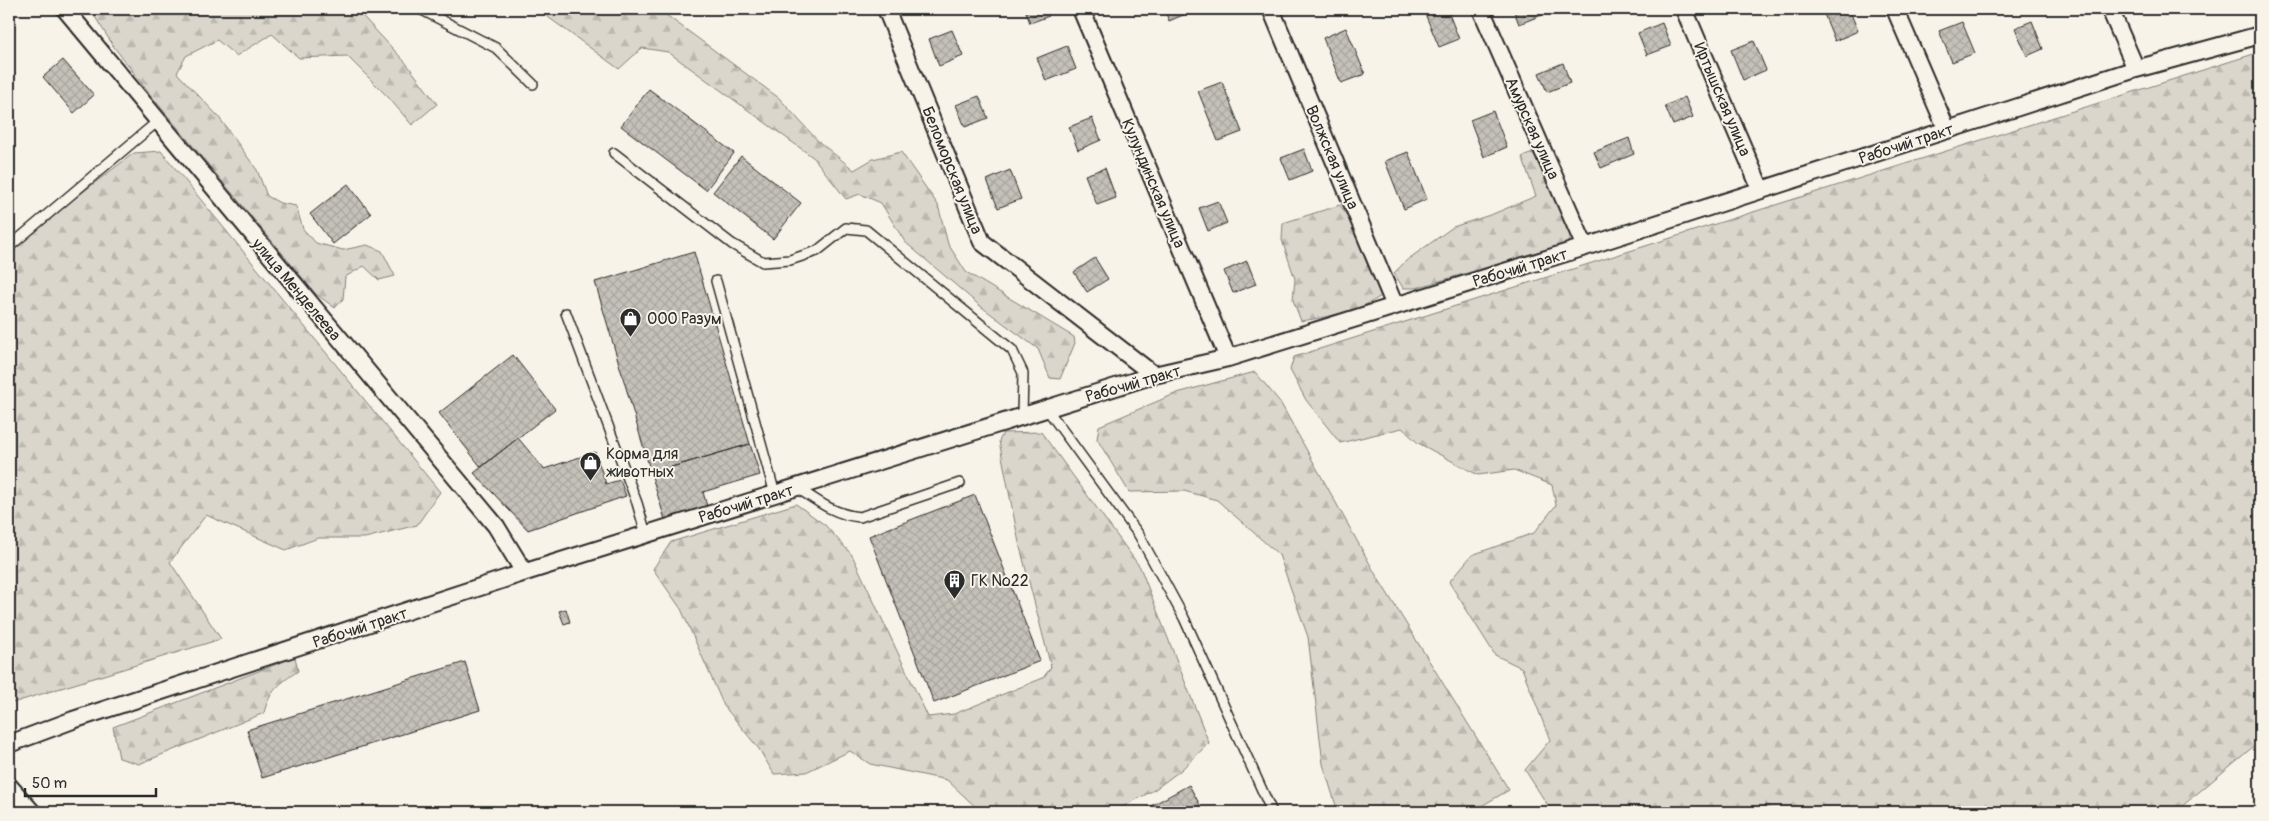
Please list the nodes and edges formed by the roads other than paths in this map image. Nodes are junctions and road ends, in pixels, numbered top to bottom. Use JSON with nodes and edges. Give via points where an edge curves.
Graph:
{"nodes":[{"id":1,"x":65,"y":9,"type":"edge"},
{"id":2,"x":420,"y":9,"type":"edge"},
{"id":3,"x":886,"y":9,"type":"edge"},
{"id":4,"x":1081,"y":9,"type":"edge"},
{"id":5,"x":1271,"y":9,"type":"edge"},
{"id":6,"x":1481,"y":9,"type":"edge"},
{"id":7,"x":1684,"y":9,"type":"edge"},
{"id":8,"x":1895,"y":9,"type":"edge"},
{"id":9,"x":2110,"y":9,"type":"edge"},
{"id":10,"x":2260,"y":35,"type":"edge"},
{"id":11,"x":2136,"y":69,"type":"junction"},
{"id":12,"x":533,"y":84,"type":"dead end"},
{"id":13,"x":158,"y":121,"type":"junction"},
{"id":14,"x":1947,"y":130,"type":"junction"},
{"id":15,"x":614,"y":153,"type":"dead end"},
{"id":16,"x":1761,"y":190,"type":"junction"},
{"id":17,"x":9,"y":247,"type":"edge"},
{"id":18,"x":1585,"y":247,"type":"junction"},
{"id":19,"x":716,"y":281,"type":"dead end"},
{"id":20,"x":1395,"y":306,"type":"junction"},
{"id":21,"x":566,"y":313,"type":"dead end"},
{"id":22,"x":1228,"y":358,"type":"junction"},
{"id":23,"x":1154,"y":375,"type":"junction"},
{"id":24,"x":1047,"y":409,"type":"junction"},
{"id":25,"x":1022,"y":416,"type":"junction"},
{"id":26,"x":960,"y":483,"type":"dead end"},
{"id":27,"x":796,"y":487,"type":"junction"},
{"id":28,"x":775,"y":494,"type":"junction"},
{"id":29,"x":646,"y":534,"type":"junction"},
{"id":30,"x":524,"y":572,"type":"junction"},
{"id":31,"x":9,"y":744,"type":"edge"},
{"id":32,"x":9,"y":786,"type":"edge"},
{"id":33,"x":32,"y":812,"type":"edge"},
{"id":34,"x":1272,"y":812,"type":"edge"}],
"edges":[{"from":1,"to":13,"type":"street","name":"улица Менделеева"},
{"from":2,"to":12,"type":"lane","via":[[496,48]]},
{"from":3,"to":23,"type":"street","name":"Беломорская улица","via":[[982,242]]},
{"from":4,"to":22,"type":"street","name":"Кулундинская улица"},
{"from":5,"to":20,"type":"street","name":"Волжская улица"},
{"from":6,"to":18,"type":"street","name":"Амурская улица"},
{"from":7,"to":16,"type":"street","name":"Иртышская улица"},
{"from":8,"to":14,"type":"street"},
{"from":9,"to":11,"type":"street"},
{"from":10,"to":11,"type":"street","name":"Рабочий тракт"},
{"from":11,"to":14,"type":"street","name":"Рабочий тракт"},
{"from":13,"to":17,"type":"lane"},
{"from":13,"to":30,"type":"street","name":"улица Менделеева","via":[[496,526]]},
{"from":14,"to":16,"type":"street","name":"Рабочий тракт"},
{"from":15,"to":25,"type":"lane","via":[[732,244],[763,262],[790,260],[817,251],[846,228],[866,230],[1012,350],[1023,373]]},
{"from":16,"to":18,"type":"street","name":"Рабочий тракт"},
{"from":18,"to":20,"type":"street","name":"Рабочий тракт"},
{"from":19,"to":28,"type":"lane"},
{"from":20,"to":22,"type":"street","name":"Рабочий тракт"},
{"from":21,"to":29,"type":"lane"},
{"from":22,"to":23,"type":"street","name":"Рабочий тракт"},
{"from":23,"to":24,"type":"street","name":"Рабочий тракт"},
{"from":24,"to":25,"type":"street","name":"Рабочий тракт"},
{"from":24,"to":34,"type":"lane","via":[[1139,535],[1184,618]]},
{"from":25,"to":27,"type":"street","name":"Рабочий тракт"},
{"from":26,"to":27,"type":"lane","via":[[860,517],[845,516]]},
{"from":27,"to":28,"type":"street","name":"Рабочий тракт"},
{"from":28,"to":29,"type":"street","name":"Рабочий тракт"},
{"from":29,"to":30,"type":"street","name":"Рабочий тракт"},
{"from":30,"to":31,"type":"street","name":"Рабочий тракт"},
{"from":32,"to":33,"type":"street"}]}
